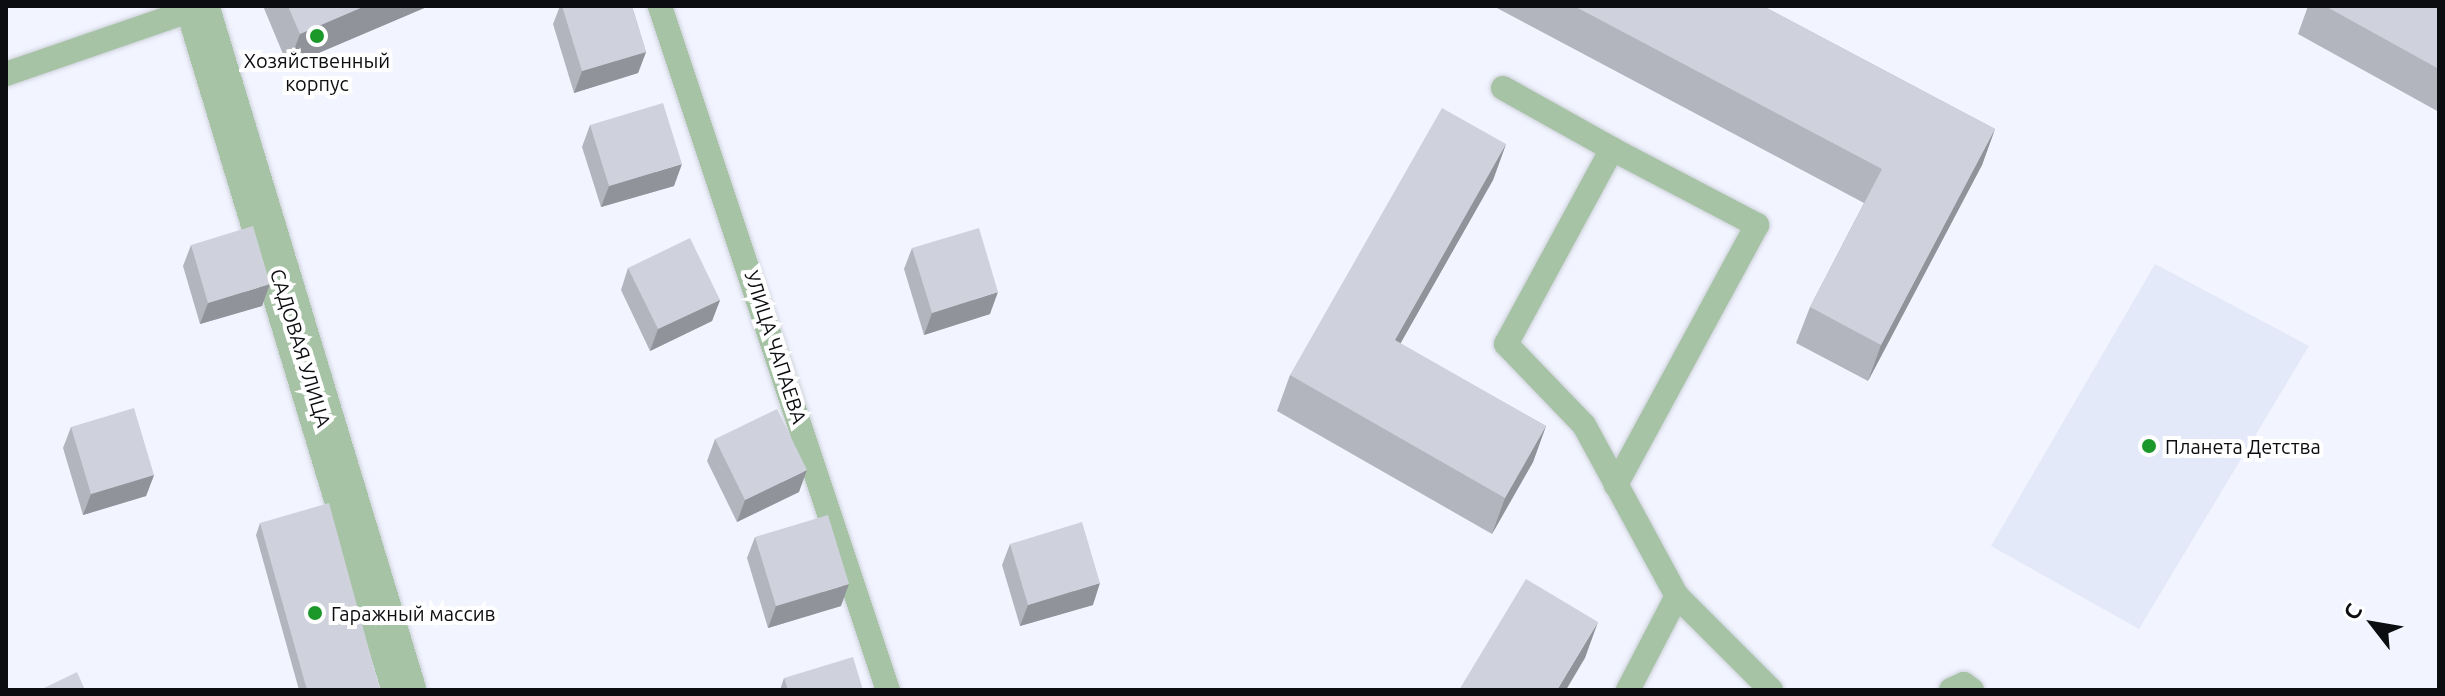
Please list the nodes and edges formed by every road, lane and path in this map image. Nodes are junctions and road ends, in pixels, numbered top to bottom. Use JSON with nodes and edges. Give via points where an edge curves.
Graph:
{"nodes":[{"id":1,"x":660,"y":6,"type":"edge"},
{"id":2,"x":198,"y":7,"type":"edge"},
{"id":3,"x":6,"y":74,"type":"edge"},
{"id":4,"x":1503,"y":88,"type":"dead end"},
{"id":5,"x":1612,"y":149,"type":"junction"},
{"id":6,"x":1616,"y":485,"type":"junction"},
{"id":7,"x":1677,"y":596,"type":"junction"},
{"id":8,"x":404,"y":690,"type":"edge"},
{"id":9,"x":888,"y":690,"type":"edge"},
{"id":10,"x":1628,"y":690,"type":"edge"},
{"id":11,"x":1771,"y":690,"type":"edge"},
{"id":12,"x":1951,"y":690,"type":"edge"},
{"id":13,"x":1972,"y":690,"type":"edge"}],
"edges":[{"from":1,"to":9,"type":"lane","name":"УЛИЦА ЧАПАЕВА"},
{"from":2,"to":3,"type":"lane"},
{"from":2,"to":8,"type":"street","name":"САДОВАЯ УЛИЦА"},
{"from":4,"to":5,"type":"lane"},
{"from":5,"to":6,"type":"lane","via":[[1506,344],[1584,425]]},
{"from":5,"to":6,"type":"lane","via":[[1757,225]]},
{"from":6,"to":7,"type":"lane"},
{"from":7,"to":10,"type":"lane"},
{"from":7,"to":11,"type":"lane"},
{"from":12,"to":13,"type":"lane","via":[[1964,684]]}]}
